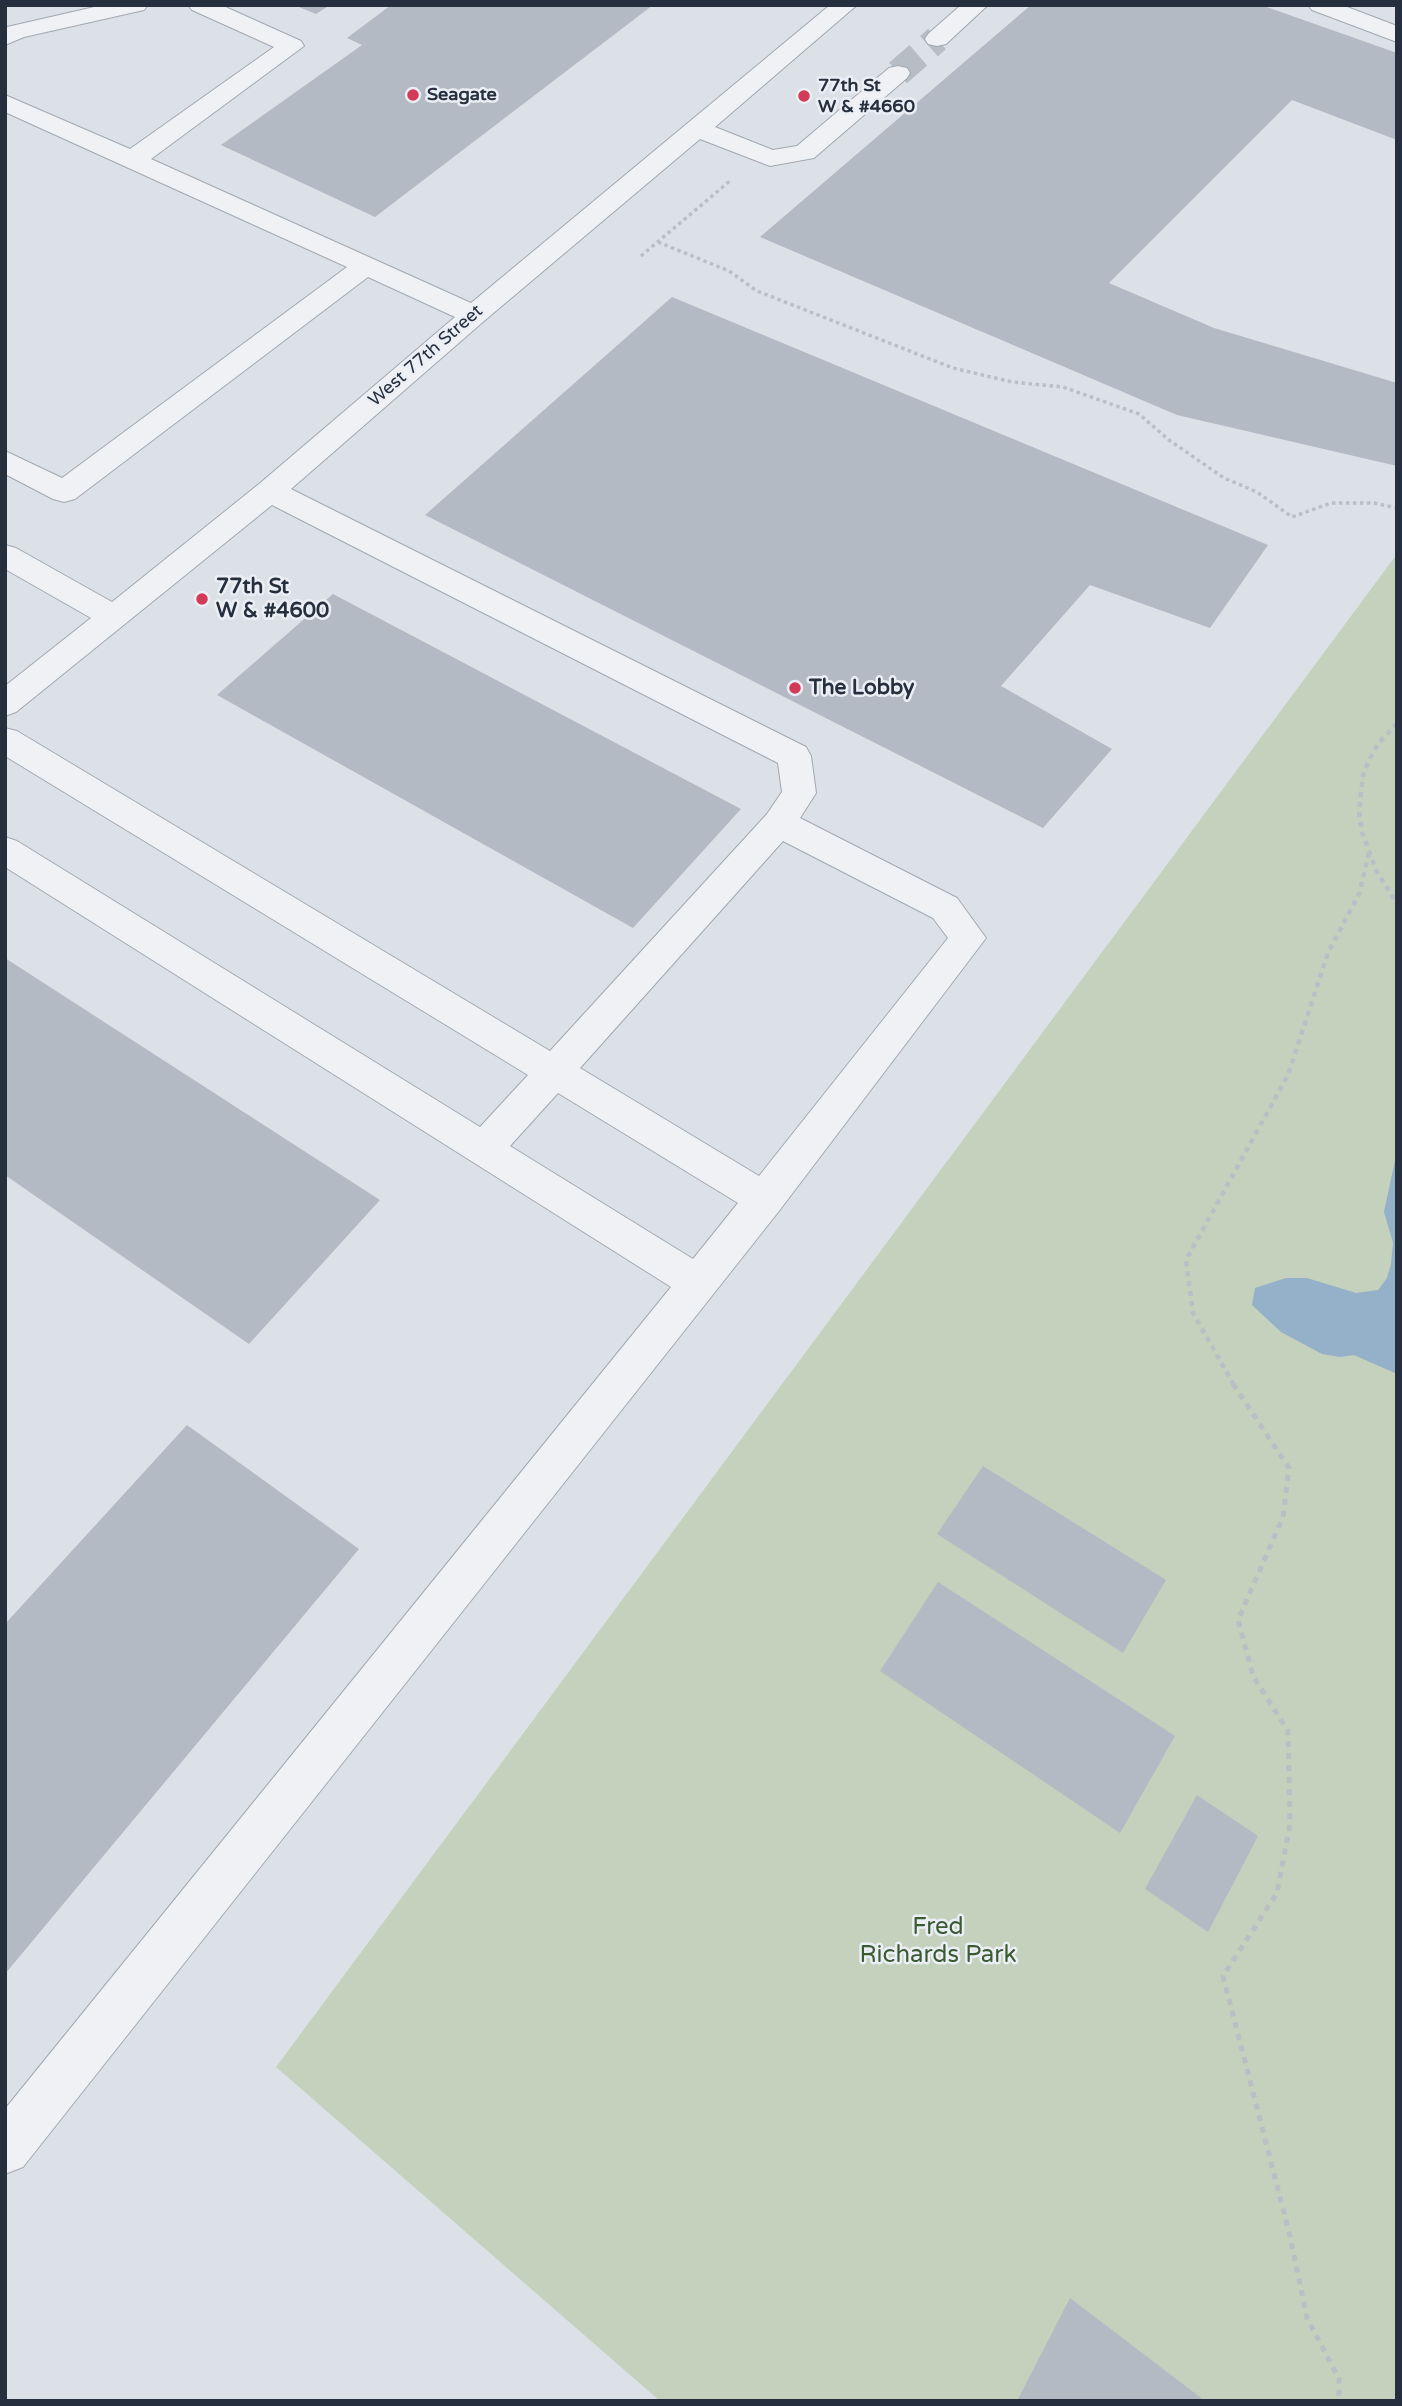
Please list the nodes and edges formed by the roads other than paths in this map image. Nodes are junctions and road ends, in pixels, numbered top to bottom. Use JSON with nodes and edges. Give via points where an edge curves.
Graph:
{"nodes":[{"id":1,"x":136,"y":5,"type":"edge"},
{"id":2,"x":200,"y":5,"type":"edge"},
{"id":3,"x":845,"y":5,"type":"edge"},
{"id":4,"x":976,"y":5,"type":"edge"},
{"id":5,"x":1320,"y":5,"type":"edge"},
{"id":6,"x":1397,"y":35,"type":"edge"},
{"id":7,"x":5,"y":38,"type":"edge"},
{"id":8,"x":937,"y":39,"type":"tunnel mouth"},
{"id":9,"x":898,"y":73,"type":"tunnel mouth"},
{"id":10,"x":5,"y":102,"type":"edge"},
{"id":11,"x":698,"y":129,"type":"junction"},
{"id":12,"x":132,"y":160,"type":"junction"},
{"id":13,"x":366,"y":265,"type":"junction"},
{"id":14,"x":474,"y":314,"type":"junction"},
{"id":15,"x":5,"y":461,"type":"edge"},
{"id":16,"x":270,"y":491,"type":"junction"},
{"id":17,"x":5,"y":555,"type":"edge"},
{"id":18,"x":112,"y":616,"type":"junction"},
{"id":19,"x":5,"y":704,"type":"edge"},
{"id":20,"x":5,"y":740,"type":"edge"},
{"id":21,"x":779,"y":823,"type":"junction"},
{"id":22,"x":5,"y":850,"type":"edge"},
{"id":23,"x":553,"y":1073,"type":"junction"},
{"id":24,"x":485,"y":1148,"type":"junction"},
{"id":25,"x":765,"y":1199,"type":"junction"},
{"id":26,"x":698,"y":1283,"type":"junction"},
{"id":27,"x":5,"y":2149,"type":"edge"}],
"edges":[{"from":1,"to":7,"type":"street"},
{"from":2,"to":12,"type":"street","via":[[292,46]]},
{"from":3,"to":11,"type":"street","name":"West 77th Street"},
{"from":4,"to":8,"type":"street"},
{"from":5,"to":6,"type":"street"},
{"from":9,"to":11,"type":"street","via":[[805,153],[770,158]]},
{"from":10,"to":12,"type":"street"},
{"from":11,"to":14,"type":"street","name":"West 77th Street"},
{"from":12,"to":13,"type":"street"},
{"from":13,"to":14,"type":"street"},
{"from":13,"to":15,"type":"street","via":[[64,492]]},
{"from":14,"to":16,"type":"street","name":"West 77th Street"},
{"from":16,"to":18,"type":"street","name":"West 77th Street"},
{"from":16,"to":21,"type":"street","via":[[794,756],[799,793]]},
{"from":17,"to":18,"type":"street"},
{"from":18,"to":19,"type":"street","name":"West 77th Street"},
{"from":20,"to":23,"type":"street"},
{"from":21,"to":23,"type":"street"},
{"from":21,"to":25,"type":"street","via":[[945,908],[968,938]]},
{"from":22,"to":24,"type":"street"},
{"from":23,"to":24,"type":"street"},
{"from":23,"to":25,"type":"street"},
{"from":24,"to":26,"type":"street"},
{"from":25,"to":26,"type":"street"},
{"from":26,"to":27,"type":"street"}]}
